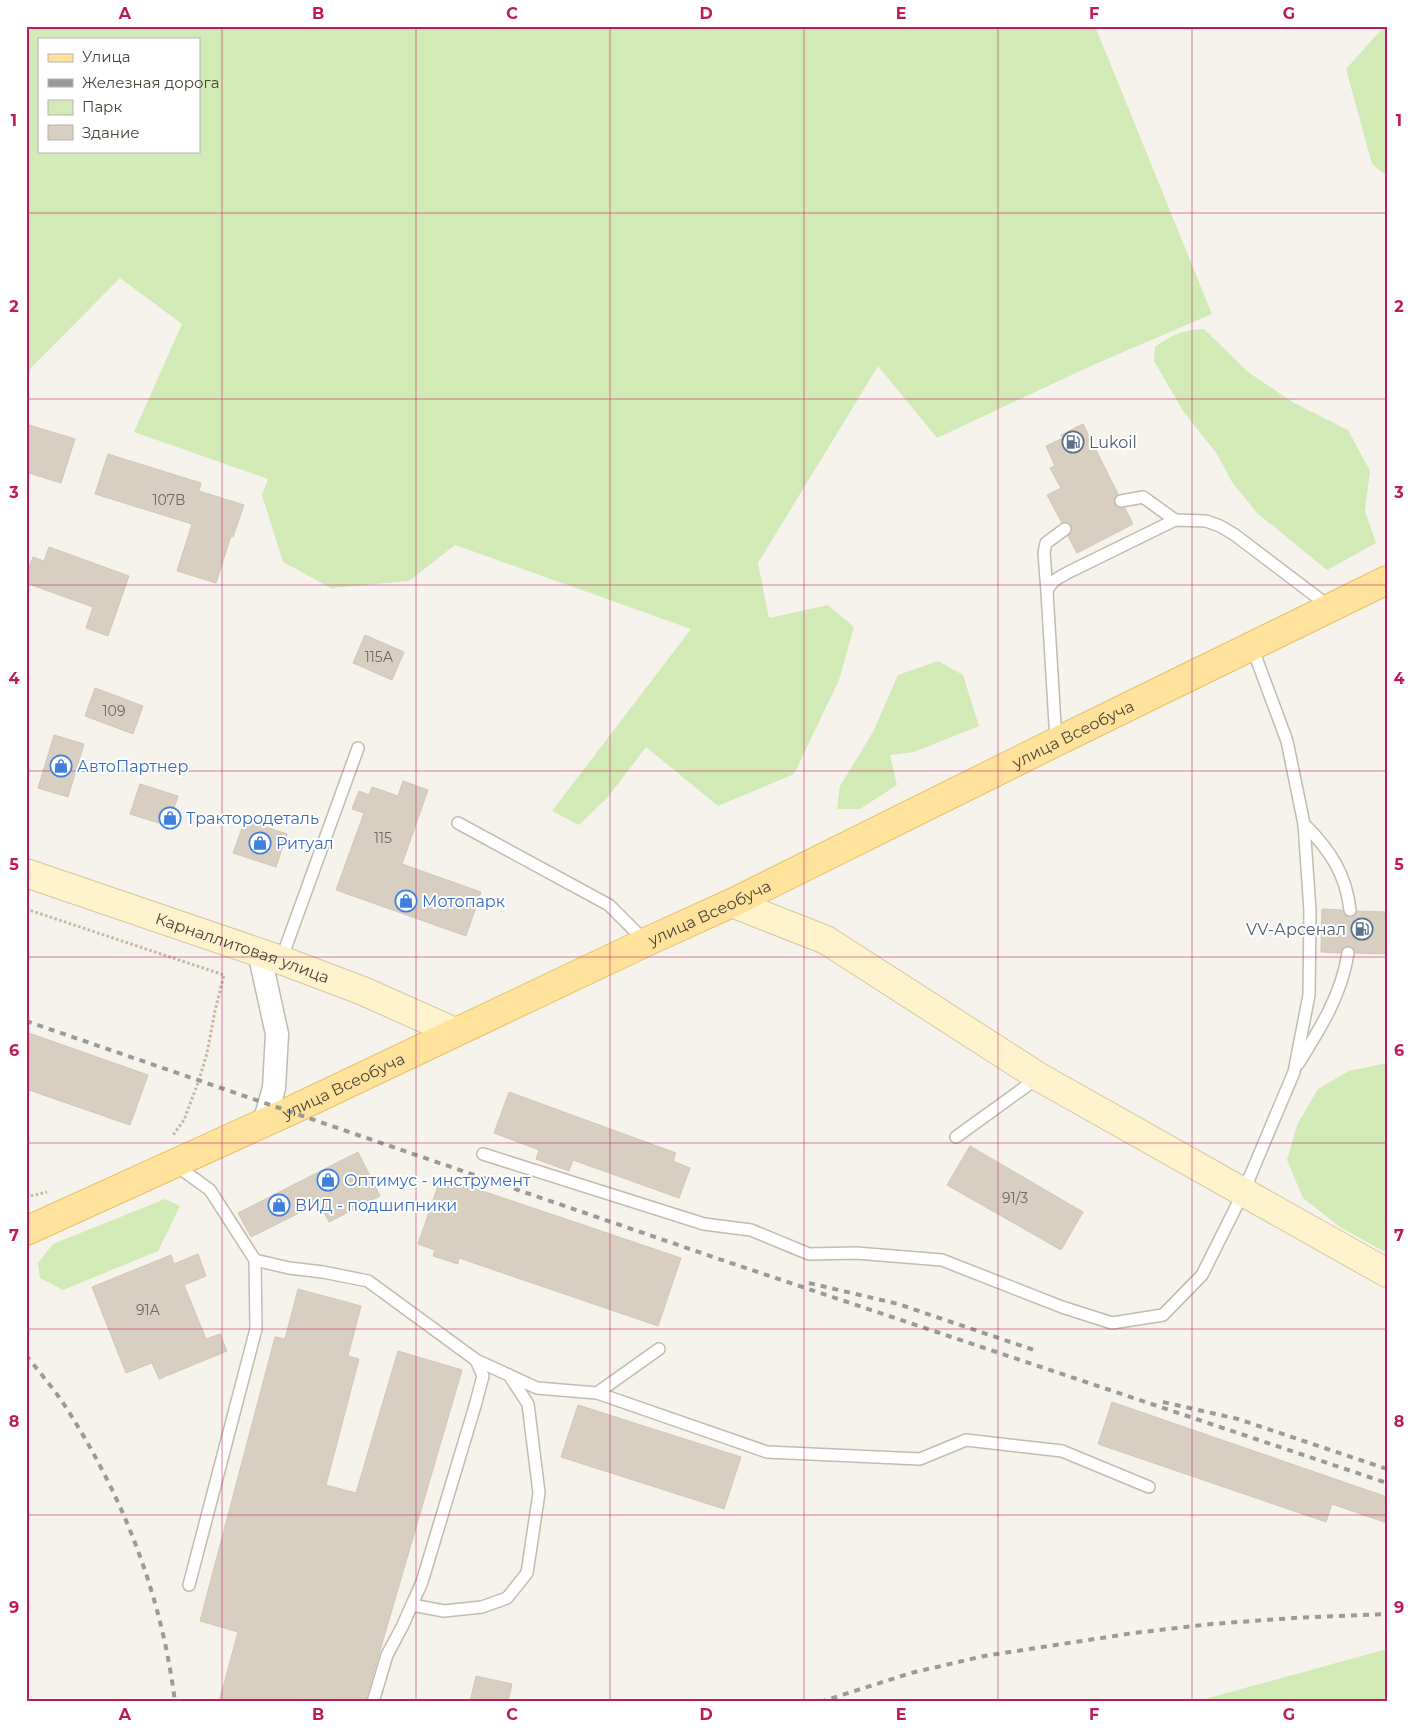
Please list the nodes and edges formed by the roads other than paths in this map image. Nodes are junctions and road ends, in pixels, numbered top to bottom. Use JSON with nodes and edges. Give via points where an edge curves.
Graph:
{"nodes":[{"id":1,"x":1121,"y":501,"type":"dead end"},
{"id":2,"x":1175,"y":520,"type":"junction"},
{"id":3,"x":1065,"y":529,"type":"dead end"},
{"id":4,"x":1387,"y":580,"type":"edge"},
{"id":5,"x":1047,"y":592,"type":"junction"},
{"id":6,"x":1332,"y":608,"type":"junction"},
{"id":7,"x":1252,"y":647,"type":"junction"},
{"id":8,"x":1056,"y":742,"type":"junction"},
{"id":9,"x":358,"y":748,"type":"dead end"},
{"id":10,"x":458,"y":823,"type":"dead end"},
{"id":11,"x":1304,"y":824,"type":"junction"},
{"id":12,"x":26,"y":873,"type":"edge"},
{"id":13,"x":732,"y":903,"type":"junction"},
{"id":14,"x":1350,"y":910,"type":"dead end"},
{"id":15,"x":646,"y":942,"type":"junction"},
{"id":16,"x":1348,"y":953,"type":"dead end"},
{"id":17,"x":270,"y":956,"type":"junction"},
{"id":18,"x":455,"y":1032,"type":"junction"},
{"id":19,"x":1294,"y":1072,"type":"junction"},
{"id":20,"x":1039,"y":1077,"type":"junction"},
{"id":21,"x":264,"y":1122,"type":"junction"},
{"id":22,"x":956,"y":1137,"type":"dead end"},
{"id":23,"x":172,"y":1151,"type":"junction"},
{"id":24,"x":483,"y":1154,"type":"dead end"},
{"id":25,"x":1243,"y":1193,"type":"junction"},
{"id":26,"x":26,"y":1231,"type":"edge"},
{"id":27,"x":255,"y":1260,"type":"junction"},
{"id":28,"x":1387,"y":1274,"type":"edge"},
{"id":29,"x":659,"y":1349,"type":"dead end"},
{"id":30,"x":476,"y":1360,"type":"junction"},
{"id":31,"x":509,"y":1375,"type":"junction"},
{"id":32,"x":596,"y":1393,"type":"junction"},
{"id":33,"x":1149,"y":1487,"type":"dead end"},
{"id":34,"x":189,"y":1585,"type":"dead end"},
{"id":35,"x":412,"y":1605,"type":"junction"},
{"id":36,"x":374,"y":1702,"type":"edge"}],
"edges":[{"from":1,"to":2,"type":"lane","via":[[1143,497]]},
{"from":2,"to":5,"type":"lane","via":[[1069,572],[1054,581]]},
{"from":2,"to":6,"type":"lane","via":[[1206,521],[1227,530]]},
{"from":3,"to":5,"type":"lane","via":[[1046,543]]},
{"from":4,"to":6,"type":"main road","name":"улица Всеобуча"},
{"from":5,"to":8,"type":"lane"},
{"from":6,"to":7,"type":"main road","name":"улица Всеобуча"},
{"from":7,"to":8,"type":"main road","name":"улица Всеобуча"},
{"from":7,"to":11,"type":"lane","via":[[1287,741]]},
{"from":8,"to":13,"type":"main road","name":"улица Всеобуча"},
{"from":9,"to":17,"type":"lane"},
{"from":10,"to":15,"type":"lane","via":[[609,905]]},
{"from":11,"to":14,"type":"lane","via":[[1322,842],[1338,867]]},
{"from":11,"to":19,"type":"lane","via":[[1310,911],[1309,995]]},
{"from":12,"to":17,"type":"main road","name":"Карналлитовая улица"},
{"from":13,"to":15,"type":"main road","name":"улица Всеобуча"},
{"from":13,"to":20,"type":"main road","via":[[826,940]]},
{"from":15,"to":18,"type":"main road","name":"улица Всеобуча"},
{"from":16,"to":19,"type":"lane","via":[[1335,1000]]},
{"from":17,"to":18,"type":"main road","name":"Карналлитовая улица","via":[[363,991]]},
{"from":17,"to":21,"type":"street","via":[[269,991],[277,1034],[274,1088]]},
{"from":18,"to":21,"type":"main road","name":"улица Всеобуча"},
{"from":19,"to":25,"type":"lane"},
{"from":20,"to":22,"type":"lane"},
{"from":20,"to":25,"type":"main road"},
{"from":21,"to":23,"type":"main road","name":"улица Всеобуча"},
{"from":23,"to":26,"type":"main road","name":"улица Всеобуча"},
{"from":23,"to":27,"type":"lane","via":[[210,1190]]},
{"from":24,"to":25,"type":"lane","via":[[704,1224],[751,1230],[809,1254],[856,1253],[942,1260],[1112,1323],[1163,1315],[1202,1275]]},
{"from":25,"to":28,"type":"main road"},
{"from":27,"to":30,"type":"lane","via":[[368,1281]]},
{"from":27,"to":34,"type":"lane","via":[[256,1329]]},
{"from":29,"to":32,"type":"lane"},
{"from":30,"to":31,"type":"lane"},
{"from":30,"to":35,"type":"lane","via":[[483,1376],[422,1582]]},
{"from":31,"to":32,"type":"lane","via":[[538,1388]]},
{"from":31,"to":35,"type":"lane","via":[[528,1404],[539,1493],[527,1573],[507,1598],[482,1607],[444,1611]]},
{"from":32,"to":33,"type":"lane","via":[[768,1452],[920,1459],[966,1440],[1062,1451]]},
{"from":35,"to":36,"type":"lane","via":[[387,1655]]}]}
